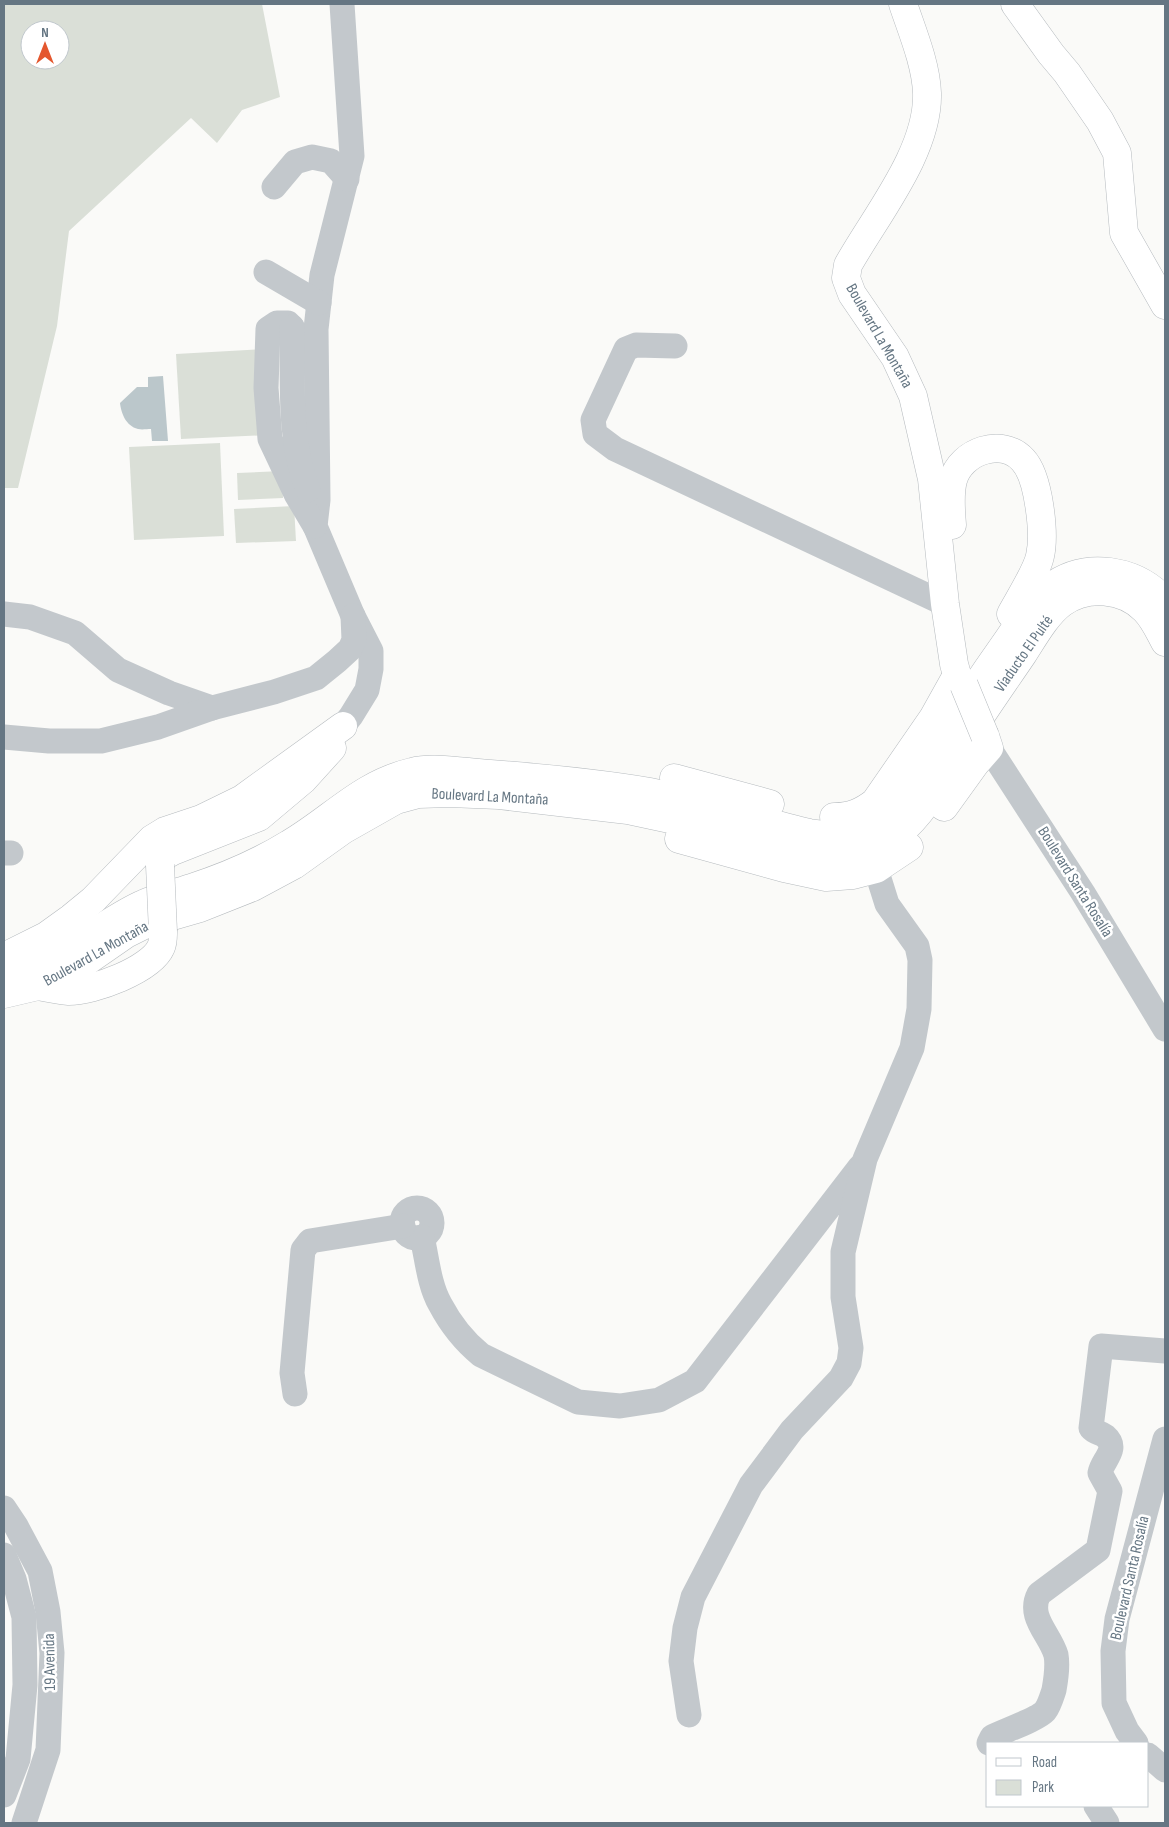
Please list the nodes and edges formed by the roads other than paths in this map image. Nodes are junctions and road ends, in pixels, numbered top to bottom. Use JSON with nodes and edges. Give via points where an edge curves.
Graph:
{"nodes":[{"id":1,"x":342,"y":4,"type":"edge"},
{"id":2,"x":903,"y":4,"type":"edge"},
{"id":3,"x":1015,"y":4,"type":"edge"},
{"id":4,"x":347,"y":179,"type":"junction"},
{"id":5,"x":274,"y":187,"type":"dead end"},
{"id":6,"x":266,"y":272,"type":"dead end"},
{"id":7,"x":319,"y":303,"type":"junction"},
{"id":8,"x":1165,"y":305,"type":"edge"},
{"id":9,"x":304,"y":328,"type":"junction"},
{"id":10,"x":674,"y":346,"type":"dead end"},
{"id":11,"x":315,"y":526,"type":"junction"},
{"id":12,"x":1165,"y":601,"type":"edge"},
{"id":13,"x":945,"y":604,"type":"junction"},
{"id":14,"x":4,"y":614,"type":"edge"},
{"id":15,"x":353,"y":616,"type":"junction"},
{"id":16,"x":1165,"y":642,"type":"edge"},
{"id":17,"x":995,"y":659,"type":"junction"},
{"id":18,"x":960,"y":680,"type":"junction"},
{"id":19,"x":212,"y":708,"type":"junction"},
{"id":20,"x":343,"y":726,"type":"junction"},
{"id":21,"x":973,"y":736,"type":"junction"},
{"id":22,"x":4,"y":737,"type":"edge"},
{"id":23,"x":566,"y":782,"type":"junction"},
{"id":24,"x":585,"y":804,"type":"junction"},
{"id":25,"x":876,"y":869,"type":"junction"},
{"id":26,"x":4,"y":957,"type":"edge"},
{"id":27,"x":4,"y":977,"type":"edge"},
{"id":28,"x":38,"y":986,"type":"junction"},
{"id":29,"x":4,"y":994,"type":"edge"},
{"id":30,"x":1165,"y":1029,"type":"edge"},
{"id":31,"x":865,"y":1159,"type":"junction"},
{"id":32,"x":1165,"y":1351,"type":"edge"},
{"id":33,"x":295,"y":1394,"type":"dead end"},
{"id":34,"x":1165,"y":1439,"type":"edge"},
{"id":35,"x":4,"y":1508,"type":"edge"},
{"id":36,"x":4,"y":1555,"type":"edge"},
{"id":37,"x":689,"y":1715,"type":"dead end"},
{"id":38,"x":989,"y":1742,"type":"edge"},
{"id":39,"x":1135,"y":1742,"type":"edge"},
{"id":40,"x":1149,"y":1756,"type":"edge"},
{"id":41,"x":1165,"y":1770,"type":"edge"},
{"id":42,"x":4,"y":1795,"type":"edge"},
{"id":43,"x":1097,"y":1807,"type":"edge"},
{"id":44,"x":24,"y":1823,"type":"edge"},
{"id":45,"x":1107,"y":1823,"type":"edge"}],
"edges":[{"from":1,"to":4,"type":"street","via":[[352,156]]},
{"from":2,"to":13,"type":"main road","name":"Boulevard La Montaña","via":[[923,69],[926,114],[917,144],[848,265],[846,278],[852,294],[896,357],[913,396],[932,478]]},
{"from":3,"to":8,"type":"main road","via":[[1100,121],[1117,153],[1124,233]]},
{"from":4,"to":5,"type":"street","via":[[331,161],[312,157],[295,162]]},
{"from":4,"to":7,"type":"street","via":[[322,275]]},
{"from":6,"to":7,"type":"street"},
{"from":7,"to":9,"type":"street"},
{"from":9,"to":11,"type":"street","via":[[318,500]]},
{"from":9,"to":11,"type":"street","via":[[277,323],[268,330],[266,388],[270,440]]},
{"from":10,"to":13,"type":"street","via":[[636,345],[626,349],[593,420],[595,434],[615,449]]},
{"from":11,"to":15,"type":"street"},
{"from":12,"to":17,"type":"main road","name":"Viaducto El Pulté","via":[[1148,586],[1110,571],[1070,576],[1039,597]]},
{"from":13,"to":18,"type":"main road","name":"Boulevard La Montaña"},
{"from":14,"to":19,"type":"street","via":[[30,617],[75,633],[118,670]]},
{"from":15,"to":19,"type":"street","via":[[354,640],[350,649],[316,678]]},
{"from":15,"to":20,"type":"street","via":[[371,650],[371,669],[367,690]]},
{"from":16,"to":21,"type":"main road","name":"Viaducto El Pulté","via":[[1146,611],[1129,598],[1099,591],[1067,601],[1037,632]]},
{"from":17,"to":18,"type":"main road","via":[[996,641],[1038,562],[1041,534],[1036,489],[1028,468],[1014,454],[992,448],[964,461],[953,480],[950,499],[964,665]]},
{"from":17,"to":21,"type":"main road","name":"Viaducto El Pulté"},
{"from":18,"to":21,"type":"main road","bridge":true},
{"from":18,"to":23,"type":"main road","via":[[875,802],[852,815],[818,817],[670,777],[586,771]]},
{"from":19,"to":22,"type":"street","via":[[158,727],[101,741]]},
{"from":20,"to":26,"type":"main road","via":[[242,799],[152,839],[71,918],[46,936]]},
{"from":20,"to":28,"type":"main road","bridge":true,"via":[[330,752],[259,817],[162,858],[162,946],[152,958],[121,977],[91,987],[70,991]]},
{"from":21,"to":23,"type":"main road","name":"Boulevard La Montaña","via":[[882,821],[846,836],[809,833],[649,792]]},
{"from":21,"to":24,"type":"main road","name":"Boulevard La Montaña","via":[[932,794],[899,833],[854,856],[809,856],[712,828]]},
{"from":21,"to":25,"type":"main road","via":[[975,764],[922,835]]},
{"from":21,"to":30,"type":"street","name":"Boulevard Santa Rosalía","via":[[1083,893]]},
{"from":23,"to":27,"type":"main road","name":"Boulevard La Montaña","via":[[426,770],[393,778],[363,792],[291,843],[242,870],[154,899],[39,965]]},
{"from":24,"to":25,"type":"main road","via":[[609,820],[784,868],[826,876],[853,875]]},
{"from":24,"to":28,"type":"main road","name":"Boulevard La Montaña","via":[[448,793],[418,794],[396,800],[343,830],[294,865],[253,887],[200,908],[148,923],[126,934],[87,962]]},
{"from":25,"to":31,"type":"street","via":[[887,904],[917,946],[920,960],[919,1009],[912,1048]]},
{"from":28,"to":29,"type":"main road","name":"Boulevard La Montaña"},
{"from":31,"to":33,"type":"street","via":[[695,1381],[659,1400],[620,1406],[578,1402],[481,1355],[470,1346],[440,1304],[412,1231],[310,1241],[303,1250],[292,1373]]},
{"from":31,"to":37,"type":"street","via":[[843,1252],[842,1297],[851,1348],[849,1363],[841,1378],[792,1430],[751,1485],[693,1597],[681,1661]]},
{"from":32,"to":38,"type":"street","via":[[1101,1346],[1091,1428],[1110,1443],[1110,1455],[1100,1472],[1110,1491],[1098,1550],[1039,1594],[1037,1599],[1038,1621],[1056,1655],[1057,1665],[1046,1711],[992,1736]]},
{"from":34,"to":39,"type":"street","name":"Boulevard Santa Rosalía","via":[[1117,1619],[1113,1651],[1114,1703]]},
{"from":35,"to":44,"type":"street","name":"19 Avenida","via":[[40,1571],[52,1653],[48,1750]]},
{"from":36,"to":42,"type":"street","name":"19 Avenida","via":[[24,1617],[25,1685],[18,1759]]},
{"from":40,"to":41,"type":"street"},
{"from":43,"to":45,"type":"street"}]}
